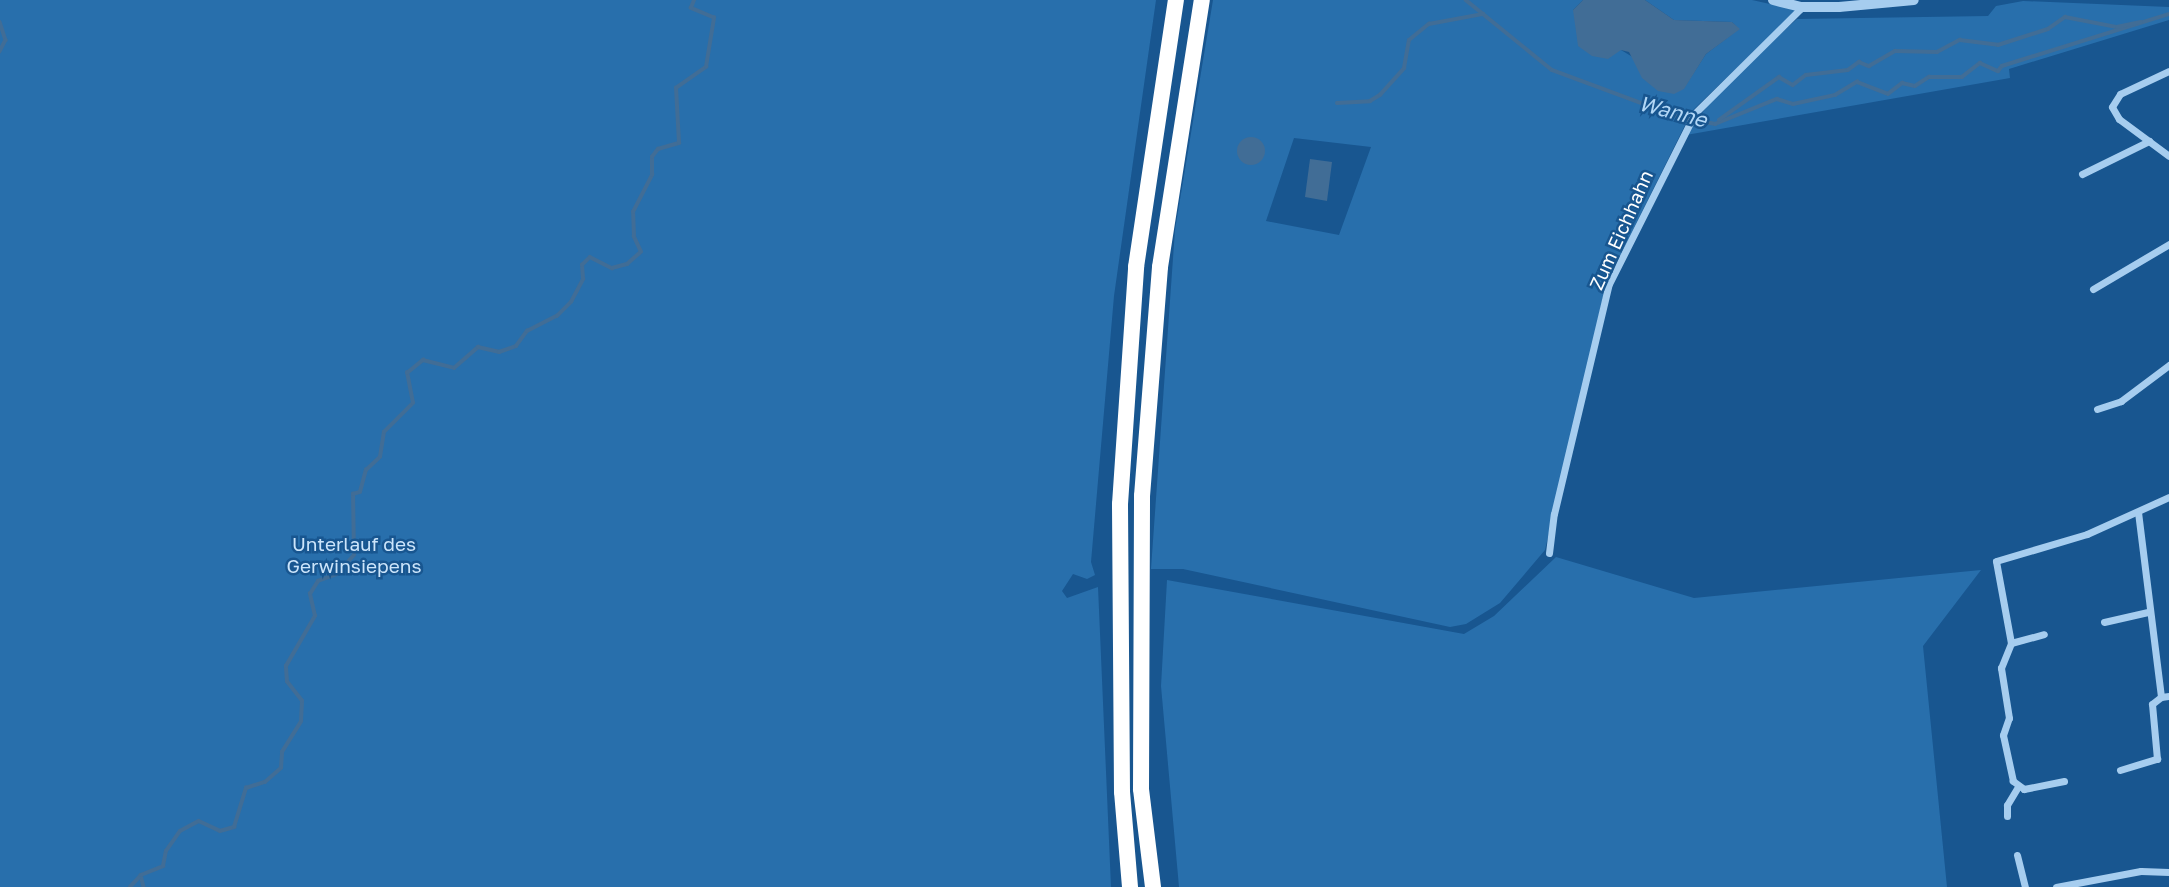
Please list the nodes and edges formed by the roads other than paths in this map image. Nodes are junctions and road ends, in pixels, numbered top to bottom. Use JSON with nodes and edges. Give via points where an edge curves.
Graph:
{"nodes":[{"id":1,"x":1176,"y":0,"type":"edge"},
{"id":2,"x":1202,"y":0,"type":"edge"},
{"id":3,"x":1773,"y":0,"type":"edge"},
{"id":4,"x":1914,"y":0,"type":"edge"},
{"id":5,"x":1802,"y":7,"type":"junction"},
{"id":6,"x":2169,"y":71,"type":"edge"},
{"id":7,"x":2149,"y":141,"type":"junction"},
{"id":8,"x":2169,"y":156,"type":"edge"},
{"id":9,"x":2082,"y":174,"type":"dead end"},
{"id":10,"x":2169,"y":244,"type":"edge"},
{"id":11,"x":2094,"y":289,"type":"dead end"},
{"id":12,"x":2169,"y":365,"type":"edge"},
{"id":13,"x":2098,"y":409,"type":"dead end"},
{"id":14,"x":2169,"y":498,"type":"edge"},
{"id":15,"x":2138,"y":512,"type":"junction"},
{"id":16,"x":1549,"y":554,"type":"dead end"},
{"id":17,"x":2148,"y":612,"type":"junction"},
{"id":18,"x":2104,"y":622,"type":"dead end"},
{"id":19,"x":2044,"y":634,"type":"dead end"},
{"id":20,"x":2011,"y":643,"type":"junction"},
{"id":21,"x":2165,"y":696,"type":"edge"},
{"id":22,"x":2120,"y":770,"type":"dead end"},
{"id":23,"x":2064,"y":781,"type":"dead end"},
{"id":24,"x":2018,"y":787,"type":"junction"},
{"id":25,"x":2007,"y":816,"type":"dead end"},
{"id":26,"x":2017,"y":855,"type":"dead end"},
{"id":27,"x":2169,"y":872,"type":"edge"},
{"id":28,"x":1130,"y":887,"type":"edge"},
{"id":29,"x":1153,"y":887,"type":"edge"},
{"id":30,"x":2025,"y":887,"type":"edge"},
{"id":31,"x":2056,"y":887,"type":"edge"}],
"edges":[{"from":1,"to":28,"type":"highway","via":[[1136,267],[1120,504],[1122,792]]},
{"from":2,"to":29,"type":"highway","via":[[1160,267],[1142,496],[1141,789]]},
{"from":3,"to":5,"type":"street"},
{"from":4,"to":5,"type":"street"},
{"from":5,"to":16,"type":"street","name":"Zum Eichhahn","via":[[1695,113],[1609,284],[1554,514]]},
{"from":6,"to":7,"type":"street","via":[[2113,100],[2116,115]]},
{"from":7,"to":8,"type":"street"},
{"from":7,"to":9,"type":"street"},
{"from":10,"to":11,"type":"street"},
{"from":12,"to":13,"type":"street","via":[[2121,401]]},
{"from":14,"to":15,"type":"street"},
{"from":15,"to":17,"type":"street"},
{"from":15,"to":20,"type":"street","via":[[2087,534],[1998,557],[1994,569]]},
{"from":17,"to":18,"type":"street"},
{"from":17,"to":21,"type":"street"},
{"from":19,"to":20,"type":"street"},
{"from":20,"to":24,"type":"street","via":[[2001,665],[2009,718],[2003,736]]},
{"from":21,"to":22,"type":"street","via":[[2152,704],[2157,760]]},
{"from":23,"to":24,"type":"street"},
{"from":24,"to":25,"type":"street","via":[[2007,805]]},
{"from":26,"to":30,"type":"street"},
{"from":27,"to":31,"type":"street","via":[[2141,871]]}]}
